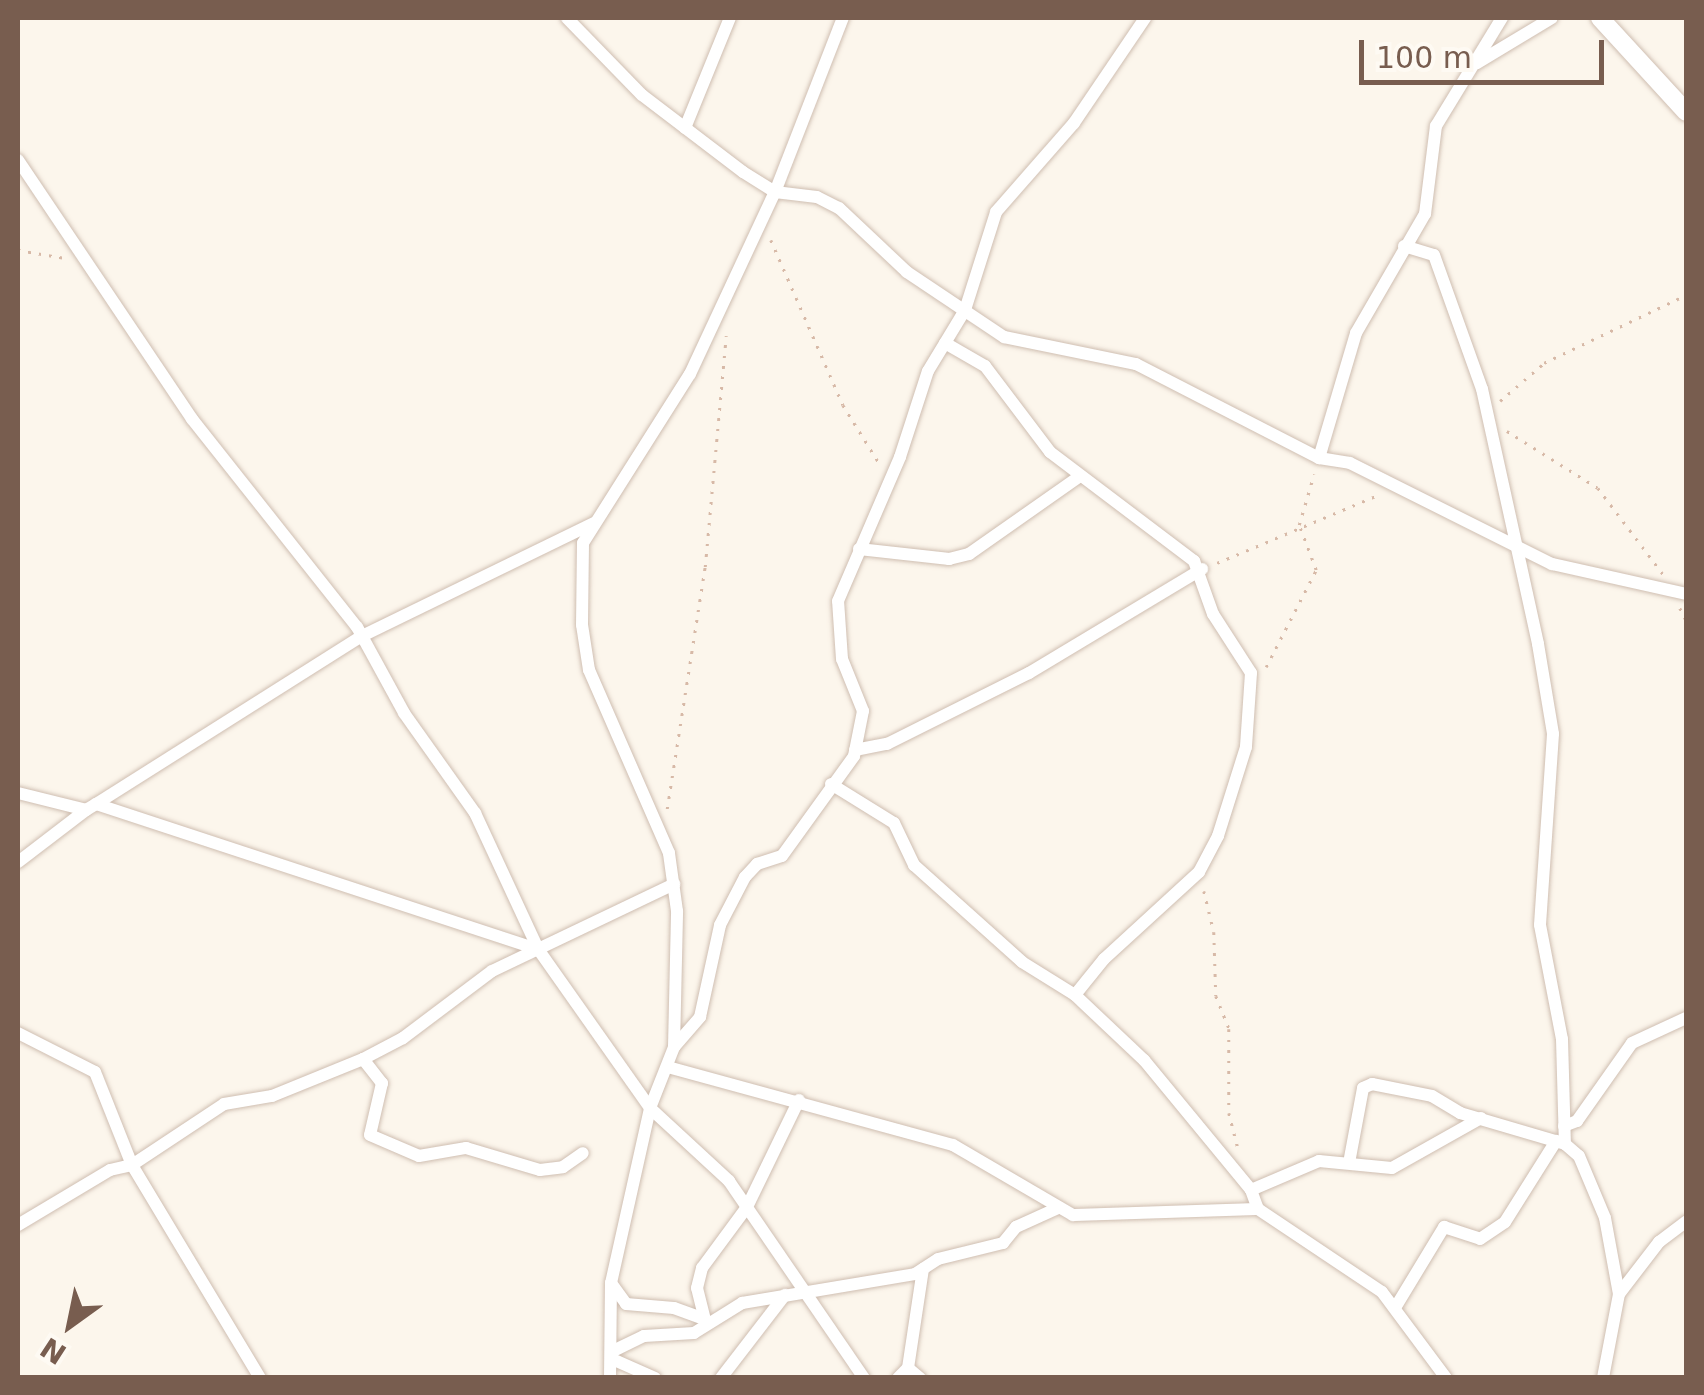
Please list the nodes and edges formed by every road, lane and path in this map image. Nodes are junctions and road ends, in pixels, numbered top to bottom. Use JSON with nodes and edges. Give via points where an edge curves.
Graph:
{"nodes":[{"id":1,"x":567,"y":18,"type":"edge"},
{"id":2,"x":730,"y":18,"type":"edge"},
{"id":3,"x":842,"y":18,"type":"edge"},
{"id":4,"x":1145,"y":18,"type":"edge"},
{"id":5,"x":1502,"y":18,"type":"edge"},
{"id":6,"x":1552,"y":18,"type":"edge"},
{"id":7,"x":1600,"y":18,"type":"edge"},
{"id":8,"x":1475,"y":64,"type":"junction"},
{"id":9,"x":1686,"y":112,"type":"edge"},
{"id":10,"x":685,"y":128,"type":"junction"},
{"id":11,"x":18,"y":160,"type":"edge"},
{"id":12,"x":775,"y":192,"type":"junction"},
{"id":13,"x":762,"y":220,"type":"junction"},
{"id":14,"x":1404,"y":246,"type":"junction"},
{"id":15,"x":18,"y":250,"type":"edge"},
{"id":16,"x":86,"y":261,"type":"junction"},
{"id":17,"x":1686,"y":295,"type":"edge"},
{"id":18,"x":965,"y":310,"type":"junction"},
{"id":19,"x":726,"y":329,"type":"dead end"},
{"id":20,"x":945,"y":344,"type":"junction"},
{"id":21,"x":1484,"y":417,"type":"junction"},
{"id":22,"x":1319,"y":458,"type":"junction"},
{"id":23,"x":1080,"y":476,"type":"junction"},
{"id":24,"x":890,"y":480,"type":"junction"},
{"id":25,"x":1391,"y":489,"type":"junction"},
{"id":26,"x":598,"y":521,"type":"junction"},
{"id":27,"x":1301,"y":529,"type":"junction"},
{"id":28,"x":1516,"y":546,"type":"junction"},
{"id":29,"x":859,"y":548,"type":"junction"},
{"id":30,"x":1202,"y":570,"type":"junction"},
{"id":31,"x":1680,"y":593,"type":"edge"},
{"id":32,"x":362,"y":636,"type":"junction"},
{"id":33,"x":1254,"y":700,"type":"junction"},
{"id":34,"x":855,"y":750,"type":"junction"},
{"id":35,"x":831,"y":784,"type":"junction"},
{"id":36,"x":18,"y":793,"type":"edge"},
{"id":37,"x":91,"y":807,"type":"junction"},
{"id":38,"x":662,"y":840,"type":"junction"},
{"id":39,"x":18,"y":862,"type":"edge"},
{"id":40,"x":1199,"y":872,"type":"junction"},
{"id":41,"x":674,"y":884,"type":"junction"},
{"id":42,"x":538,"y":950,"type":"junction"},
{"id":43,"x":1075,"y":995,"type":"junction"},
{"id":44,"x":1686,"y":1018,"type":"edge"},
{"id":45,"x":18,"y":1033,"type":"edge"},
{"id":46,"x":674,"y":1047,"type":"junction"},
{"id":47,"x":362,"y":1059,"type":"junction"},
{"id":48,"x":668,"y":1067,"type":"junction"},
{"id":49,"x":799,"y":1100,"type":"junction"},
{"id":50,"x":650,"y":1108,"type":"junction"},
{"id":51,"x":1481,"y":1118,"type":"junction"},
{"id":52,"x":1564,"y":1126,"type":"junction"},
{"id":53,"x":1561,"y":1142,"type":"junction"},
{"id":54,"x":584,"y":1153,"type":"dead end"},
{"id":55,"x":1348,"y":1163,"type":"junction"},
{"id":56,"x":132,"y":1165,"type":"junction"},
{"id":57,"x":1238,"y":1179,"type":"junction"},
{"id":58,"x":1251,"y":1190,"type":"junction"},
{"id":59,"x":747,"y":1206,"type":"junction"},
{"id":60,"x":1058,"y":1208,"type":"junction"},
{"id":61,"x":1258,"y":1208,"type":"junction"},
{"id":62,"x":1686,"y":1222,"type":"edge"},
{"id":63,"x":18,"y":1224,"type":"edge"},
{"id":64,"x":923,"y":1269,"type":"junction"},
{"id":65,"x":611,"y":1283,"type":"junction"},
{"id":66,"x":805,"y":1290,"type":"junction"},
{"id":67,"x":1619,"y":1294,"type":"junction"},
{"id":68,"x":786,"y":1295,"type":"junction"},
{"id":69,"x":1395,"y":1308,"type":"junction"},
{"id":70,"x":704,"y":1321,"type":"junction"},
{"id":71,"x":613,"y":1355,"type":"junction"},
{"id":72,"x":903,"y":1373,"type":"edge"},
{"id":73,"x":1446,"y":1377,"type":"edge"},
{"id":74,"x":260,"y":1378,"type":"edge"},
{"id":75,"x":610,"y":1378,"type":"edge"},
{"id":76,"x":655,"y":1378,"type":"edge"},
{"id":77,"x":721,"y":1378,"type":"edge"},
{"id":78,"x":864,"y":1378,"type":"edge"},
{"id":79,"x":920,"y":1378,"type":"edge"},
{"id":80,"x":1602,"y":1378,"type":"edge"}],
"edges":[{"from":1,"to":10,"type":"street","via":[[642,95]]},
{"from":2,"to":10,"type":"street"},
{"from":3,"to":12,"type":"street"},
{"from":4,"to":18,"type":"street","via":[[1074,124],[996,212]]},
{"from":5,"to":8,"type":"street"},
{"from":6,"to":8,"type":"street"},
{"from":7,"to":9,"type":"main road"},
{"from":8,"to":14,"type":"street","via":[[1436,126],[1425,214]]},
{"from":10,"to":12,"type":"street"},
{"from":11,"to":16,"type":"street"},
{"from":12,"to":13,"type":"street"},
{"from":12,"to":18,"type":"street","via":[[817,197],[839,208],[885,254]]},
{"from":13,"to":24,"type":"path","via":[[843,405]]},
{"from":13,"to":26,"type":"street","via":[[690,374]]},
{"from":14,"to":21,"type":"street","via":[[1434,255],[1482,390]]},
{"from":14,"to":22,"type":"street","via":[[1356,333]]},
{"from":15,"to":16,"type":"path"},
{"from":16,"to":32,"type":"street","via":[[204,434]]},
{"from":17,"to":21,"type":"path","via":[[1544,363]]},
{"from":18,"to":20,"type":"street"},
{"from":18,"to":22,"type":"street","via":[[1004,336],[1136,364]]},
{"from":19,"to":38,"type":"path","via":[[705,567]]},
{"from":20,"to":23,"type":"street","via":[[985,366],[1050,452]]},
{"from":20,"to":24,"type":"street","via":[[921,388]]},
{"from":21,"to":28,"type":"street"},
{"from":21,"to":31,"type":"path","via":[[1598,488]]},
{"from":22,"to":25,"type":"street","via":[[1350,463]]},
{"from":22,"to":27,"type":"path"},
{"from":23,"to":29,"type":"street","via":[[970,554],[949,560]]},
{"from":23,"to":30,"type":"street"},
{"from":24,"to":29,"type":"street"},
{"from":25,"to":27,"type":"path"},
{"from":25,"to":28,"type":"street"},
{"from":26,"to":32,"type":"street"},
{"from":26,"to":38,"type":"street","via":[[582,542],[589,670]]},
{"from":27,"to":30,"type":"path"},
{"from":27,"to":33,"type":"path","via":[[1316,570],[1272,650]]},
{"from":28,"to":31,"type":"street","via":[[1552,564]]},
{"from":28,"to":52,"type":"street","via":[[1552,734],[1540,925],[1562,1039]]},
{"from":29,"to":34,"type":"street","via":[[838,601],[842,659],[862,711]]},
{"from":30,"to":33,"type":"street","via":[[1213,614],[1251,673]]},
{"from":30,"to":34,"type":"street","via":[[1029,673],[887,744]]},
{"from":32,"to":37,"type":"street"},
{"from":32,"to":42,"type":"street","via":[[404,713],[475,812]]},
{"from":33,"to":40,"type":"street","via":[[1218,836]]},
{"from":34,"to":35,"type":"street"},
{"from":35,"to":43,"type":"street","via":[[894,822],[914,866],[1022,962]]},
{"from":35,"to":46,"type":"street","via":[[782,856],[757,864],[746,877],[720,926],[700,1017]]},
{"from":36,"to":37,"type":"street"},
{"from":37,"to":39,"type":"street"},
{"from":37,"to":42,"type":"street"},
{"from":38,"to":41,"type":"street"},
{"from":40,"to":43,"type":"street","via":[[1104,959]]},
{"from":40,"to":57,"type":"path","via":[[1214,932],[1216,996],[1229,1028]]},
{"from":41,"to":42,"type":"street"},
{"from":41,"to":46,"type":"street"},
{"from":42,"to":47,"type":"street","via":[[492,971],[403,1038]]},
{"from":42,"to":50,"type":"street"},
{"from":43,"to":57,"type":"street","via":[[1151,1067]]},
{"from":44,"to":52,"type":"street","via":[[1632,1043],[1577,1121]]},
{"from":45,"to":56,"type":"street","via":[[95,1072]]},
{"from":46,"to":48,"type":"street"},
{"from":47,"to":54,"type":"street","via":[[382,1080],[370,1135],[419,1156],[466,1148],[540,1170],[563,1168]]},
{"from":47,"to":56,"type":"street","via":[[272,1096],[224,1104]]},
{"from":48,"to":49,"type":"street"},
{"from":48,"to":50,"type":"street"},
{"from":49,"to":59,"type":"street"},
{"from":49,"to":60,"type":"street","via":[[980,1155]]},
{"from":50,"to":59,"type":"street"},
{"from":50,"to":65,"type":"street"},
{"from":51,"to":53,"type":"street"},
{"from":51,"to":55,"type":"street","via":[[1392,1168]]},
{"from":51,"to":55,"type":"street","via":[[1432,1096],[1372,1084],[1363,1088]]},
{"from":52,"to":53,"type":"street"},
{"from":53,"to":67,"type":"street","via":[[1596,1192]]},
{"from":53,"to":69,"type":"street","via":[[1505,1222],[1480,1240],[1444,1227]]},
{"from":55,"to":58,"type":"street","via":[[1319,1161]]},
{"from":56,"to":63,"type":"street","via":[[110,1170]]},
{"from":56,"to":74,"type":"street"},
{"from":57,"to":58,"type":"street"},
{"from":58,"to":61,"type":"street"},
{"from":59,"to":66,"type":"street"},
{"from":59,"to":70,"type":"street","via":[[702,1268],[697,1284]]},
{"from":60,"to":61,"type":"street","via":[[1096,1219]]},
{"from":60,"to":64,"type":"street","via":[[1016,1226],[1004,1243]]},
{"from":61,"to":69,"type":"street","via":[[1382,1292]]},
{"from":62,"to":67,"type":"street","via":[[1658,1242]]},
{"from":64,"to":66,"type":"street"},
{"from":64,"to":72,"type":"street"},
{"from":65,"to":70,"type":"street","via":[[626,1304],[674,1308]]},
{"from":65,"to":71,"type":"street"},
{"from":66,"to":68,"type":"street"},
{"from":66,"to":78,"type":"street"},
{"from":67,"to":80,"type":"street"},
{"from":68,"to":70,"type":"street","via":[[742,1303]]},
{"from":68,"to":77,"type":"street"},
{"from":69,"to":73,"type":"street"},
{"from":70,"to":71,"type":"street","via":[[687,1336],[644,1336]]},
{"from":71,"to":75,"type":"street"},
{"from":71,"to":76,"type":"street"},
{"from":72,"to":79,"type":"street"}]}
